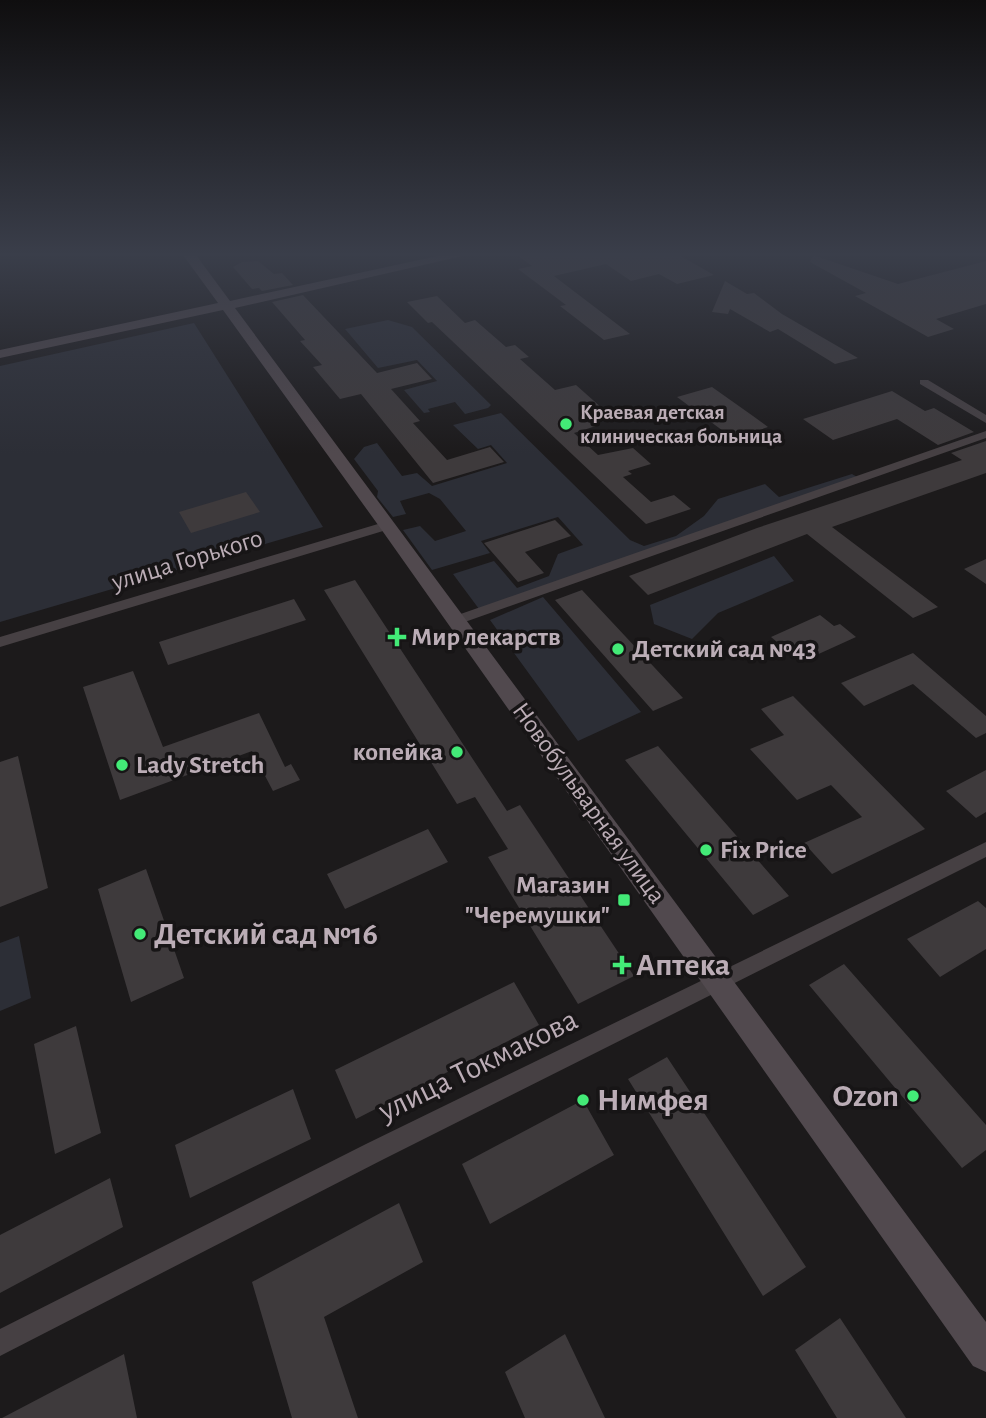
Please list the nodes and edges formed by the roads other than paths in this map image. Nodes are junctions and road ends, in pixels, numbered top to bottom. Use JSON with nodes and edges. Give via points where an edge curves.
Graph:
{"nodes":[{"id":1,"x":152,"y":321,"type":"edge"},
{"id":2,"x":239,"y":321,"type":"edge"},
{"id":3,"x":0,"y":354,"type":"edge"},
{"id":4,"x":924,"y":382,"type":"dead end"},
{"id":5,"x":986,"y":420,"type":"edge"},
{"id":6,"x":986,"y":434,"type":"edge"},
{"id":7,"x":388,"y":525,"type":"junction"},
{"id":8,"x":457,"y":620,"type":"junction"},
{"id":9,"x":0,"y":642,"type":"edge"},
{"id":10,"x":986,"y":849,"type":"edge"},
{"id":11,"x":718,"y":982,"type":"junction"},
{"id":12,"x":0,"y":1343,"type":"edge"},
{"id":13,"x":986,"y":1353,"type":"edge"}],
"edges":[{"from":1,"to":3,"type":"street"},
{"from":2,"to":7,"type":"street","name":"Новобульварная улица"},
{"from":4,"to":5,"type":"street"},
{"from":6,"to":8,"type":"street"},
{"from":7,"to":8,"type":"street","name":"Новобульварная улица"},
{"from":7,"to":9,"type":"street","name":"улица Горького"},
{"from":8,"to":11,"type":"street","name":"Новобульварная улица"},
{"from":10,"to":11,"type":"street","name":"улица Токмакова"},
{"from":11,"to":12,"type":"street","name":"улица Токмакова"},
{"from":11,"to":13,"type":"street","name":"Новобульварная улица"}]}
